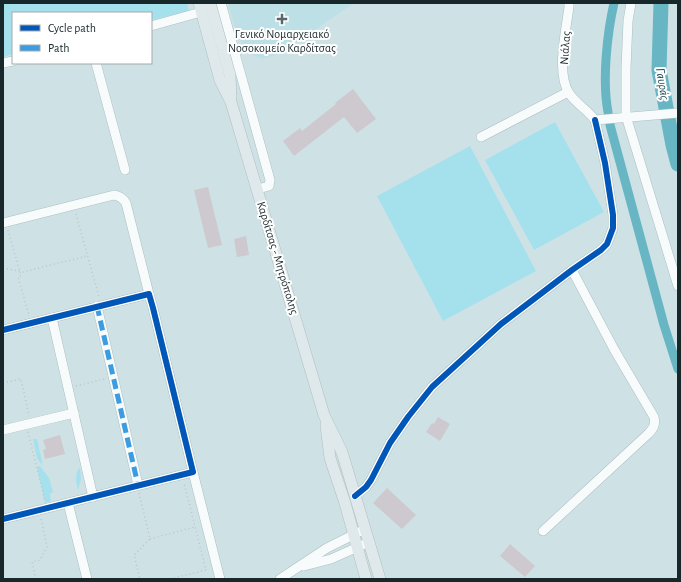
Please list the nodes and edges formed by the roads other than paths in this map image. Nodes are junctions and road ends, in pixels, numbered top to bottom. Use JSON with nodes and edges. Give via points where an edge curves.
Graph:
{"nodes":[{"id":1,"x":210,"y":3,"type":"edge"},
{"id":2,"x":221,"y":3,"type":"edge"},
{"id":3,"x":568,"y":3,"type":"edge"},
{"id":4,"x":631,"y":3,"type":"edge"},
{"id":5,"x":200,"y":7,"type":"edge"},
{"id":6,"x":152,"y":26,"type":"edge"},
{"id":7,"x":96,"y":64,"type":"edge"},
{"id":8,"x":568,"y":92,"type":"junction"},
{"id":9,"x":231,"y":102,"type":"junction"},
{"id":10,"x":678,"y":112,"type":"edge"},
{"id":11,"x":626,"y":116,"type":"junction"},
{"id":12,"x":595,"y":120,"type":"junction"},
{"id":13,"x":481,"y":137,"type":"dead end"},
{"id":14,"x":125,"y":170,"type":"dead end"},
{"id":15,"x":258,"y":189,"type":"junction"},
{"id":16,"x":4,"y":223,"type":"edge"},
{"id":17,"x":572,"y":270,"type":"junction"},
{"id":18,"x":678,"y":286,"type":"edge"},
{"id":19,"x":148,"y":294,"type":"junction"},
{"id":20,"x":99,"y":306,"type":"junction"},
{"id":21,"x":52,"y":318,"type":"junction"},
{"id":22,"x":3,"y":330,"type":"edge"},
{"id":23,"x":74,"y":413,"type":"junction"},
{"id":24,"x":324,"y":415,"type":"junction"},
{"id":25,"x":3,"y":430,"type":"edge"},
{"id":26,"x":192,"y":472,"type":"junction"},
{"id":27,"x":138,"y":485,"type":"junction"},
{"id":28,"x":356,"y":496,"type":"junction"},
{"id":29,"x":93,"y":497,"type":"junction"},
{"id":30,"x":68,"y":503,"type":"junction"},
{"id":31,"x":3,"y":519,"type":"edge"},
{"id":32,"x":365,"y":529,"type":"junction"},
{"id":33,"x":543,"y":531,"type":"dead end"},
{"id":34,"x":353,"y":534,"type":"junction"},
{"id":35,"x":369,"y":542,"type":"junction"},
{"id":36,"x":357,"y":548,"type":"junction"},
{"id":37,"x":299,"y":567,"type":"junction"},
{"id":38,"x":87,"y":579,"type":"edge"},
{"id":39,"x":220,"y":579,"type":"edge"},
{"id":40,"x":280,"y":579,"type":"edge"},
{"id":41,"x":366,"y":579,"type":"edge"},
{"id":42,"x":380,"y":579,"type":"edge"}],
"edges":[{"from":1,"to":9,"type":"main road","name":"Καρδίτσας - Μητρόπολης","via":[[230,75]]},
{"from":2,"to":15,"type":"street","via":[[270,180],[269,186]]},
{"from":3,"to":8,"type":"street","name":"Νιάλας","via":[[563,66]]},
{"from":4,"to":11,"type":"street","via":[[628,21]]},
{"from":5,"to":6,"type":"street"},
{"from":5,"to":9,"type":"main road","name":"Καρδίτσας - Μητρόπολης","via":[[220,80]]},
{"from":7,"to":14,"type":"street"},
{"from":8,"to":12,"type":"street"},
{"from":8,"to":13,"type":"street"},
{"from":9,"to":15,"type":"main road","name":"Καρδίτσας - Μητρόπολης"},
{"from":10,"to":11,"type":"street"},
{"from":11,"to":12,"type":"street"},
{"from":11,"to":18,"type":"street"},
{"from":12,"to":17,"type":"street","via":[[605,163],[613,228],[602,250]]},
{"from":15,"to":24,"type":"main road","name":"Καρδίτσας - Μητρόπολης"},
{"from":16,"to":19,"type":"street","via":[[114,195],[120,196],[126,204]]},
{"from":17,"to":28,"type":"street","via":[[490,334],[432,387],[390,443],[371,480]]},
{"from":17,"to":33,"type":"street","via":[[655,423],[648,434]]},
{"from":19,"to":20,"type":"street"},
{"from":19,"to":26,"type":"street"},
{"from":20,"to":21,"type":"street"},
{"from":20,"to":27,"type":"street"},
{"from":21,"to":22,"type":"street"},
{"from":21,"to":23,"type":"street"},
{"from":23,"to":25,"type":"street"},
{"from":23,"to":29,"type":"street"},
{"from":24,"to":28,"type":"main road","name":"Καρδίτσας - Μητρόπολης","via":[[342,452]]},
{"from":24,"to":34,"type":"main road","name":"Καρδίτσας - Μητρόπολης","via":[[330,458]]},
{"from":26,"to":27,"type":"street"},
{"from":26,"to":39,"type":"street"},
{"from":27,"to":29,"type":"street"},
{"from":28,"to":32,"type":"main road","name":"Καρδίτσας - Μητρόπολης"},
{"from":29,"to":30,"type":"street"},
{"from":30,"to":31,"type":"street"},
{"from":30,"to":38,"type":"street"},
{"from":32,"to":34,"type":"street"},
{"from":32,"to":35,"type":"main road","name":"Καρδίτσας - Μητρόπολης"},
{"from":34,"to":36,"type":"main road","name":"Καρδίτσας - Μητρόπολης"},
{"from":34,"to":37,"type":"street"},
{"from":35,"to":36,"type":"street"},
{"from":35,"to":42,"type":"main road","name":"Καρδίτσας - Μητρόπολης"},
{"from":36,"to":37,"type":"street","via":[[331,559]]},
{"from":36,"to":41,"type":"main road","name":"Καρδίτσας - Μητρόπολης"},
{"from":37,"to":40,"type":"street"}]}
